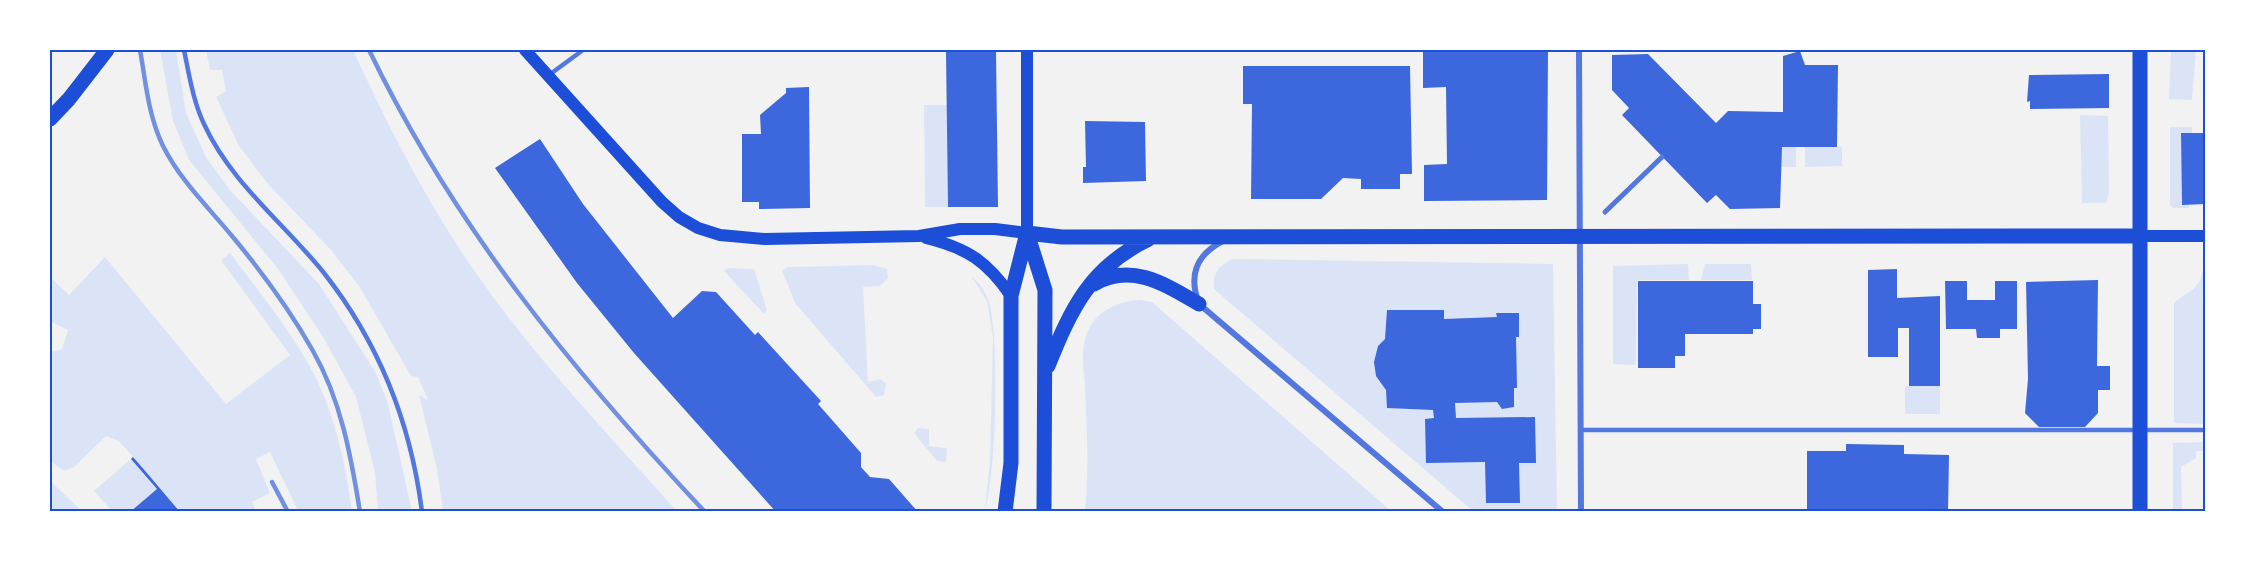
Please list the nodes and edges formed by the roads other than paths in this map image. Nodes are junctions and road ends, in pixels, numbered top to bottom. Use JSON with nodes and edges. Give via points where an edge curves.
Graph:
{"nodes":[{"id":1,"x":107,"y":50,"type":"edge"},
{"id":2,"x":184,"y":50,"type":"edge"},
{"id":3,"x":525,"y":50,"type":"edge"},
{"id":4,"x":583,"y":50,"type":"edge"},
{"id":5,"x":1027,"y":50,"type":"edge"},
{"id":6,"x":1579,"y":50,"type":"edge"},
{"id":7,"x":2140,"y":50,"type":"edge"},
{"id":8,"x":547,"y":77,"type":"junction"},
{"id":9,"x":50,"y":119,"type":"edge"},
{"id":10,"x":1662,"y":157,"type":"dead end"},
{"id":11,"x":1605,"y":212,"type":"dead end"},
{"id":12,"x":1027,"y":233,"type":"junction"},
{"id":13,"x":1582,"y":235,"type":"junction"},
{"id":14,"x":919,"y":236,"type":"junction"},
{"id":15,"x":1233,"y":236,"type":"junction"},
{"id":16,"x":2140,"y":236,"type":"junction"},
{"id":17,"x":2205,"y":236,"type":"edge"},
{"id":18,"x":1155,"y":237,"type":"junction"},
{"id":19,"x":1086,"y":288,"type":"junction"},
{"id":20,"x":1011,"y":296,"type":"junction"},
{"id":21,"x":1199,"y":304,"type":"junction"},
{"id":22,"x":1045,"y":373,"type":"junction"},
{"id":23,"x":1581,"y":430,"type":"junction"},
{"id":24,"x":2205,"y":430,"type":"edge"},
{"id":25,"x":2140,"y":431,"type":"junction"},
{"id":26,"x":422,"y":512,"type":"edge"},
{"id":27,"x":1005,"y":512,"type":"edge"},
{"id":28,"x":1044,"y":512,"type":"edge"},
{"id":29,"x":1443,"y":512,"type":"edge"},
{"id":30,"x":1581,"y":512,"type":"edge"},
{"id":31,"x":2140,"y":512,"type":"edge"}],
"edges":[{"from":1,"to":9,"type":"main road"},
{"from":2,"to":26,"type":"lane","via":[[204,124],[219,151],[324,273],[387,376],[407,432]]},
{"from":3,"to":8,"type":"main road"},
{"from":4,"to":8,"type":"lane"},
{"from":5,"to":12,"type":"main road"},
{"from":6,"to":13,"type":"street"},
{"from":7,"to":16,"type":"main road"},
{"from":8,"to":14,"type":"main road","via":[[662,202],[698,228],[720,236],[743,238]]},
{"from":10,"to":11,"type":"street"},
{"from":12,"to":14,"type":"main road","via":[[994,228]]},
{"from":12,"to":18,"type":"main road"},
{"from":12,"to":20,"type":"main road"},
{"from":12,"to":22,"type":"main road","via":[[1045,290]]},
{"from":13,"to":15,"type":"main road"},
{"from":13,"to":16,"type":"main road"},
{"from":13,"to":23,"type":"street"},
{"from":14,"to":20,"type":"main road","via":[[968,252],[987,266]]},
{"from":15,"to":18,"type":"main road"},
{"from":15,"to":21,"type":"street","via":[[1210,249],[1195,269],[1193,280]]},
{"from":16,"to":17,"type":"main road"},
{"from":16,"to":25,"type":"main road"},
{"from":18,"to":19,"type":"main road","via":[[1115,259]]},
{"from":19,"to":21,"type":"main road","via":[[1102,279],[1130,274],[1163,283]]},
{"from":19,"to":22,"type":"main road","via":[[1065,324]]},
{"from":20,"to":27,"type":"main road","via":[[1011,463]]},
{"from":21,"to":29,"type":"street"},
{"from":22,"to":28,"type":"main road"},
{"from":23,"to":25,"type":"lane"},
{"from":23,"to":30,"type":"street"},
{"from":24,"to":25,"type":"lane"},
{"from":25,"to":31,"type":"main road"}]}
